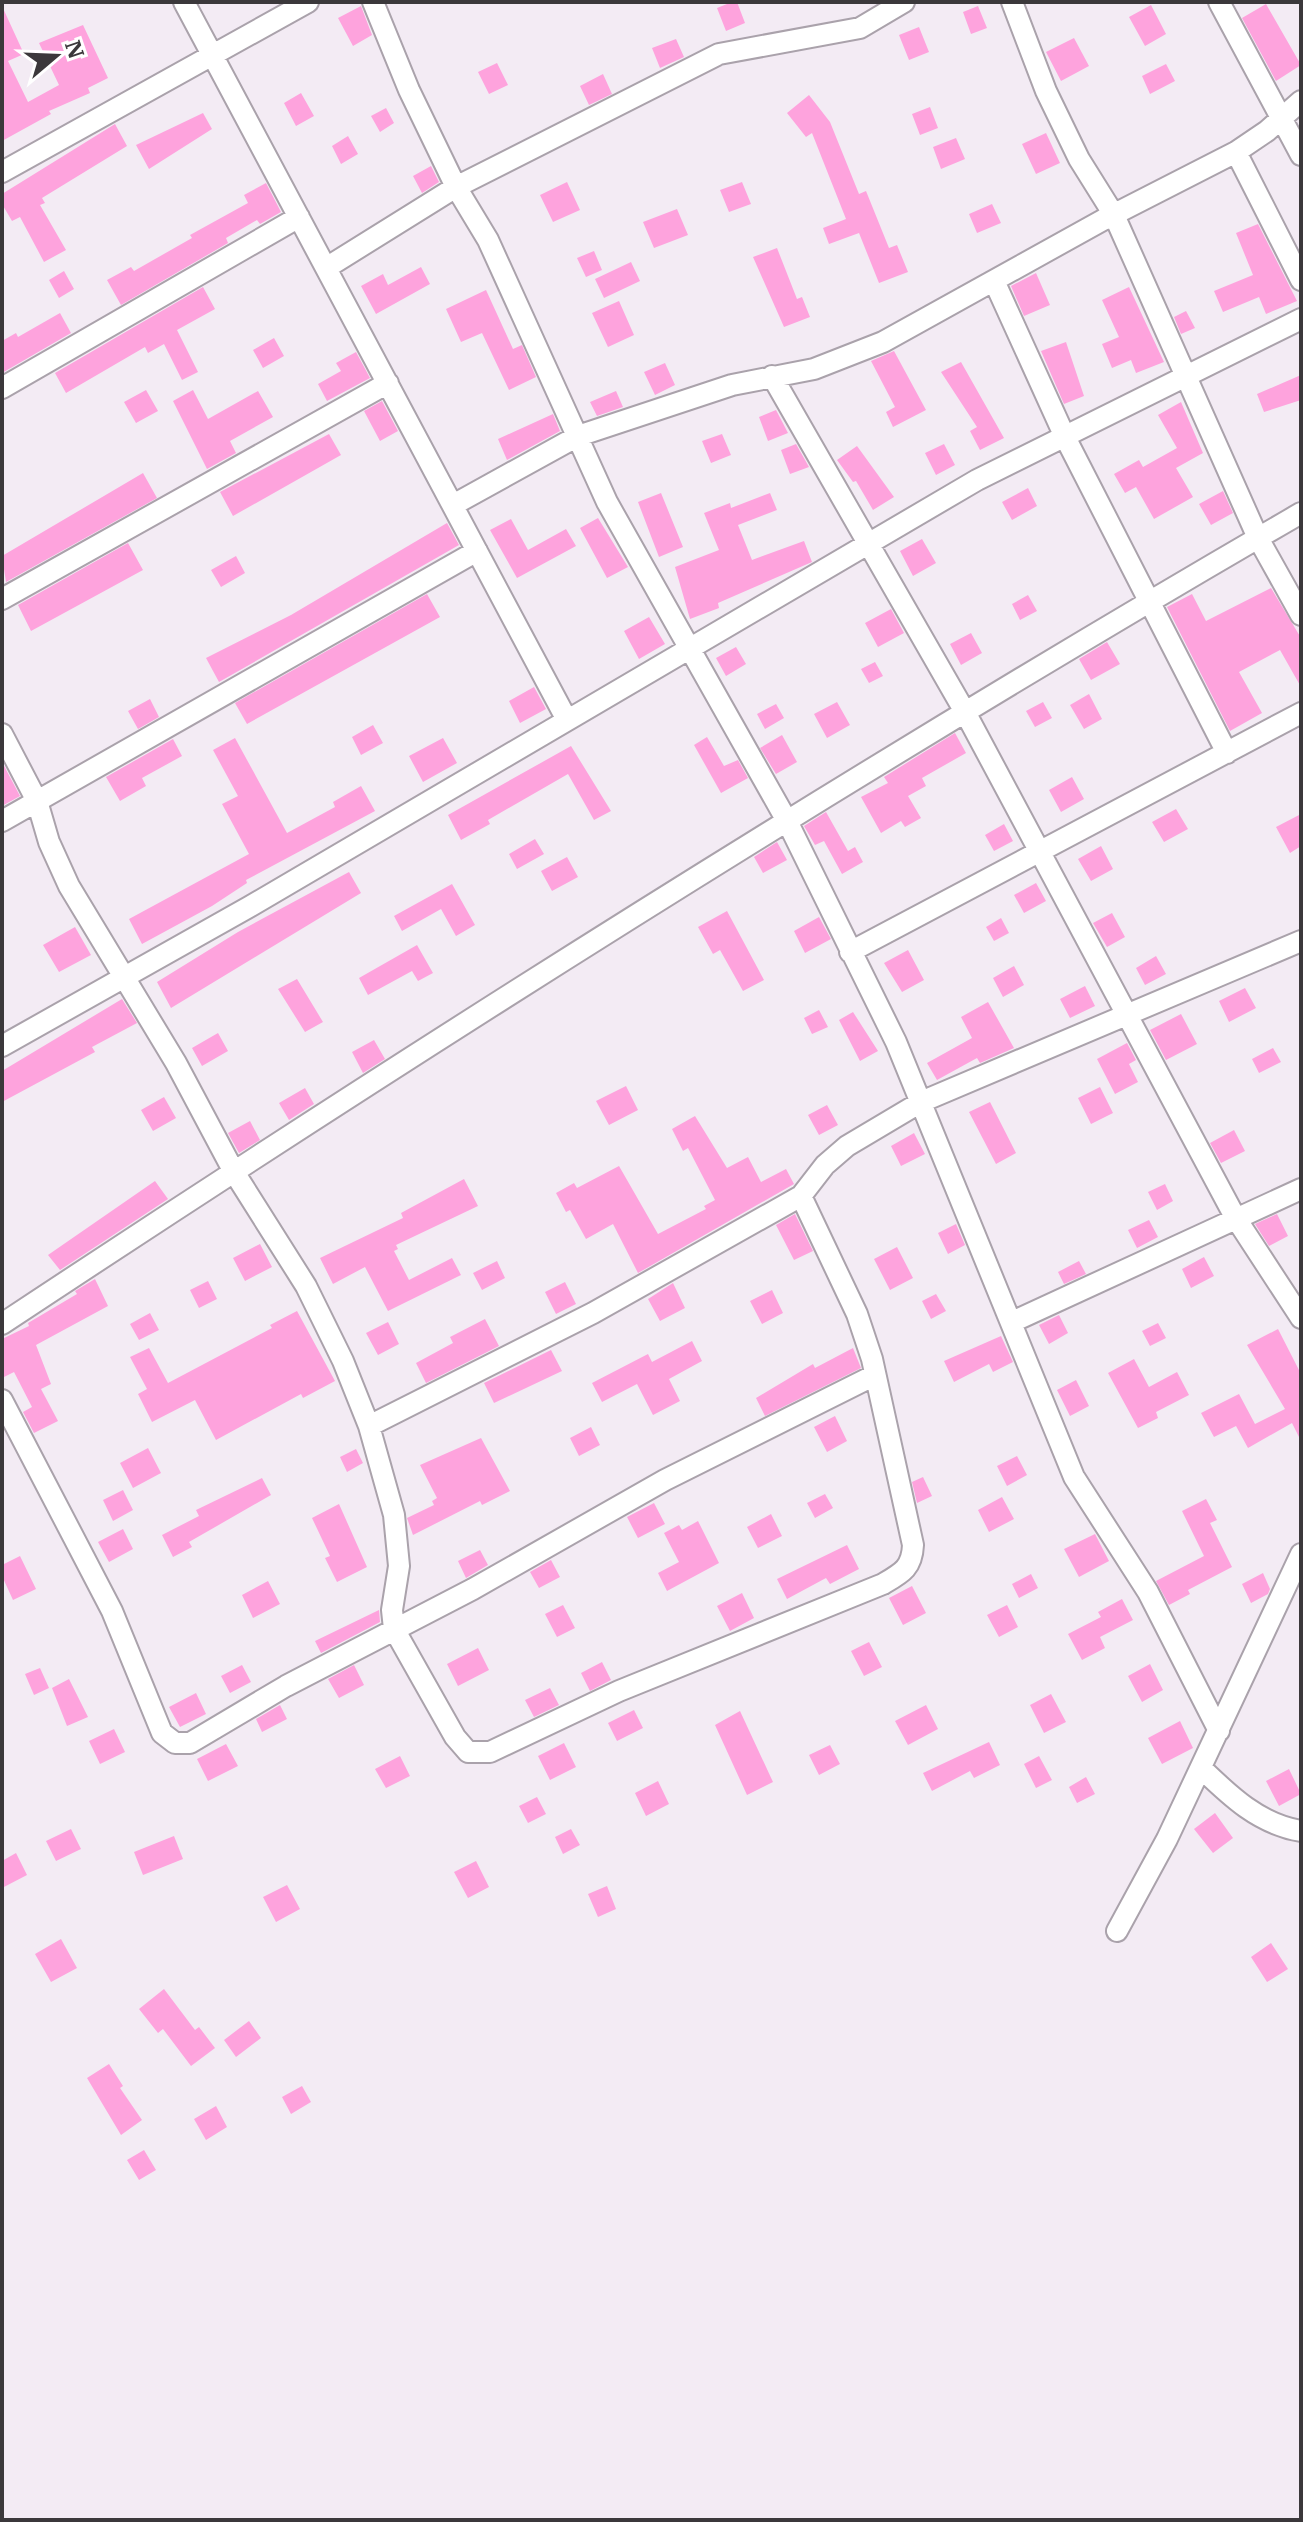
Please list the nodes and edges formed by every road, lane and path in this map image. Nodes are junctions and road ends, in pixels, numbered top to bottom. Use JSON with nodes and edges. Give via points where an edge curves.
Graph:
{"nodes":[{"id":1,"x":184,"y":2,"type":"edge"},
{"id":2,"x":308,"y":2,"type":"edge"},
{"id":3,"x":373,"y":2,"type":"edge"},
{"id":4,"x":904,"y":2,"type":"edge"},
{"id":5,"x":1012,"y":2,"type":"edge"},
{"id":6,"x":1219,"y":2,"type":"edge"},
{"id":7,"x":214,"y":53,"type":"junction"},
{"id":8,"x":1301,"y":101,"type":"edge"},
{"id":9,"x":1283,"y":117,"type":"junction"},
{"id":10,"x":1236,"y":152,"type":"junction"},
{"id":11,"x":1301,"y":155,"type":"edge"},
{"id":12,"x":2,"y":172,"type":"edge"},
{"id":13,"x":456,"y":187,"type":"junction"},
{"id":14,"x":1114,"y":215,"type":"junction"},
{"id":15,"x":299,"y":217,"type":"junction"},
{"id":16,"x":326,"y":268,"type":"junction"},
{"id":17,"x":1301,"y":280,"type":"edge"},
{"id":18,"x":995,"y":283,"type":"junction"},
{"id":19,"x":1301,"y":319,"type":"edge"},
{"id":20,"x":772,"y":376,"type":"junction"},
{"id":21,"x":1185,"y":377,"type":"junction"},
{"id":22,"x":388,"y":383,"type":"junction"},
{"id":23,"x":2,"y":388,"type":"edge"},
{"id":24,"x":578,"y":436,"type":"junction"},
{"id":25,"x":1065,"y":437,"type":"junction"},
{"id":26,"x":453,"y":505,"type":"junction"},
{"id":27,"x":1301,"y":513,"type":"edge"},
{"id":28,"x":1258,"y":538,"type":"junction"},
{"id":29,"x":867,"y":544,"type":"junction"},
{"id":30,"x":477,"y":551,"type":"junction"},
{"id":31,"x":2,"y":599,"type":"edge"},
{"id":32,"x":1151,"y":600,"type":"junction"},
{"id":33,"x":1301,"y":615,"type":"edge"},
{"id":34,"x":689,"y":649,"type":"junction"},
{"id":35,"x":965,"y":712,"type":"junction"},
{"id":36,"x":1301,"y":713,"type":"edge"},
{"id":37,"x":567,"y":720,"type":"junction"},
{"id":38,"x":2,"y":734,"type":"edge"},
{"id":39,"x":1227,"y":753,"type":"junction"},
{"id":40,"x":37,"y":801,"type":"junction"},
{"id":41,"x":2,"y":821,"type":"edge"},
{"id":42,"x":787,"y":821,"type":"junction"},
{"id":43,"x":1040,"y":854,"type":"junction"},
{"id":44,"x":1301,"y":941,"type":"edge"},
{"id":45,"x":850,"y":952,"type":"junction"},
{"id":46,"x":124,"y":977,"type":"junction"},
{"id":47,"x":1127,"y":1015,"type":"junction"},
{"id":48,"x":2,"y":1046,"type":"edge"},
{"id":49,"x":921,"y":1102,"type":"junction"},
{"id":50,"x":234,"y":1172,"type":"junction"},
{"id":51,"x":1301,"y":1189,"type":"edge"},
{"id":52,"x":801,"y":1196,"type":"junction"},
{"id":53,"x":1235,"y":1217,"type":"junction"},
{"id":54,"x":1301,"y":1318,"type":"edge"},
{"id":55,"x":1012,"y":1322,"type":"junction"},
{"id":56,"x":2,"y":1324,"type":"edge"},
{"id":57,"x":875,"y":1375,"type":"junction"},
{"id":58,"x":2,"y":1400,"type":"edge"},
{"id":59,"x":369,"y":1426,"type":"junction"},
{"id":60,"x":1301,"y":1554,"type":"edge"},
{"id":61,"x":394,"y":1629,"type":"junction"},
{"id":62,"x":1219,"y":1731,"type":"junction"},
{"id":63,"x":1201,"y":1768,"type":"junction"},
{"id":64,"x":1296,"y":1827,"type":"edge"},
{"id":65,"x":1117,"y":1931,"type":"dead end"}],
"edges":[{"from":1,"to":7,"type":"street"},
{"from":2,"to":7,"type":"street"},
{"from":3,"to":13,"type":"street"},
{"from":4,"to":13,"type":"street","via":[[860,28],[719,54]]},
{"from":5,"to":14,"type":"street","via":[[1046,91]]},
{"from":6,"to":9,"type":"street"},
{"from":7,"to":12,"type":"street"},
{"from":7,"to":15,"type":"street"},
{"from":8,"to":9,"type":"street"},
{"from":9,"to":10,"type":"street"},
{"from":9,"to":11,"type":"street"},
{"from":10,"to":14,"type":"street"},
{"from":10,"to":17,"type":"street"},
{"from":13,"to":16,"type":"street"},
{"from":13,"to":24,"type":"street","via":[[488,240]]},
{"from":14,"to":18,"type":"street"},
{"from":14,"to":21,"type":"street"},
{"from":15,"to":16,"type":"street"},
{"from":15,"to":23,"type":"street"},
{"from":16,"to":22,"type":"street"},
{"from":18,"to":20,"type":"street","via":[[883,342],[814,369]]},
{"from":18,"to":25,"type":"street"},
{"from":19,"to":21,"type":"street"},
{"from":20,"to":24,"type":"street"},
{"from":20,"to":29,"type":"street"},
{"from":21,"to":25,"type":"street"},
{"from":21,"to":28,"type":"street"},
{"from":22,"to":26,"type":"street"},
{"from":22,"to":31,"type":"street"},
{"from":24,"to":26,"type":"street"},
{"from":24,"to":34,"type":"street","via":[[607,502]]},
{"from":25,"to":29,"type":"street","via":[[977,480]]},
{"from":25,"to":32,"type":"street"},
{"from":26,"to":30,"type":"street"},
{"from":27,"to":28,"type":"street"},
{"from":28,"to":32,"type":"street"},
{"from":28,"to":33,"type":"street"},
{"from":29,"to":34,"type":"street"},
{"from":29,"to":35,"type":"street"},
{"from":30,"to":37,"type":"street"},
{"from":30,"to":40,"type":"street"},
{"from":32,"to":35,"type":"street"},
{"from":32,"to":39,"type":"street"},
{"from":34,"to":37,"type":"street"},
{"from":34,"to":42,"type":"street"},
{"from":35,"to":42,"type":"street"},
{"from":35,"to":43,"type":"street"},
{"from":36,"to":39,"type":"street"},
{"from":37,"to":46,"type":"street"},
{"from":38,"to":40,"type":"street"},
{"from":39,"to":43,"type":"street"},
{"from":40,"to":41,"type":"street"},
{"from":40,"to":46,"type":"street","via":[[69,886]]},
{"from":42,"to":45,"type":"street"},
{"from":42,"to":50,"type":"street"},
{"from":43,"to":45,"type":"street"},
{"from":43,"to":47,"type":"street"},
{"from":44,"to":47,"type":"street"},
{"from":45,"to":49,"type":"street"},
{"from":46,"to":48,"type":"street"},
{"from":46,"to":50,"type":"street"},
{"from":47,"to":49,"type":"street"},
{"from":47,"to":53,"type":"street"},
{"from":49,"to":52,"type":"street","via":[[847,1146]]},
{"from":49,"to":55,"type":"street"},
{"from":50,"to":56,"type":"street"},
{"from":50,"to":59,"type":"street","via":[[306,1286]]},
{"from":51,"to":53,"type":"street"},
{"from":52,"to":57,"type":"street","via":[[857,1314]]},
{"from":52,"to":59,"type":"street","via":[[593,1313]]},
{"from":53,"to":54,"type":"street"},
{"from":53,"to":55,"type":"street"},
{"from":55,"to":62,"type":"street","via":[[1074,1477],[1148,1592]]},
{"from":57,"to":61,"type":"street","via":[[665,1480]]},
{"from":57,"to":61,"type":"street","via":[[913,1545],[907,1569],[883,1584],[619,1691],[490,1752],[468,1752],[455,1737]]},
{"from":58,"to":61,"type":"street","via":[[112,1611],[162,1733],[175,1743],[190,1743]]},
{"from":59,"to":61,"type":"street","via":[[394,1515],[399,1566]]},
{"from":60,"to":62,"type":"street"},
{"from":62,"to":63,"type":"street"},
{"from":63,"to":64,"type":"street","via":[[1240,1805]]},
{"from":63,"to":65,"type":"street"}]}
